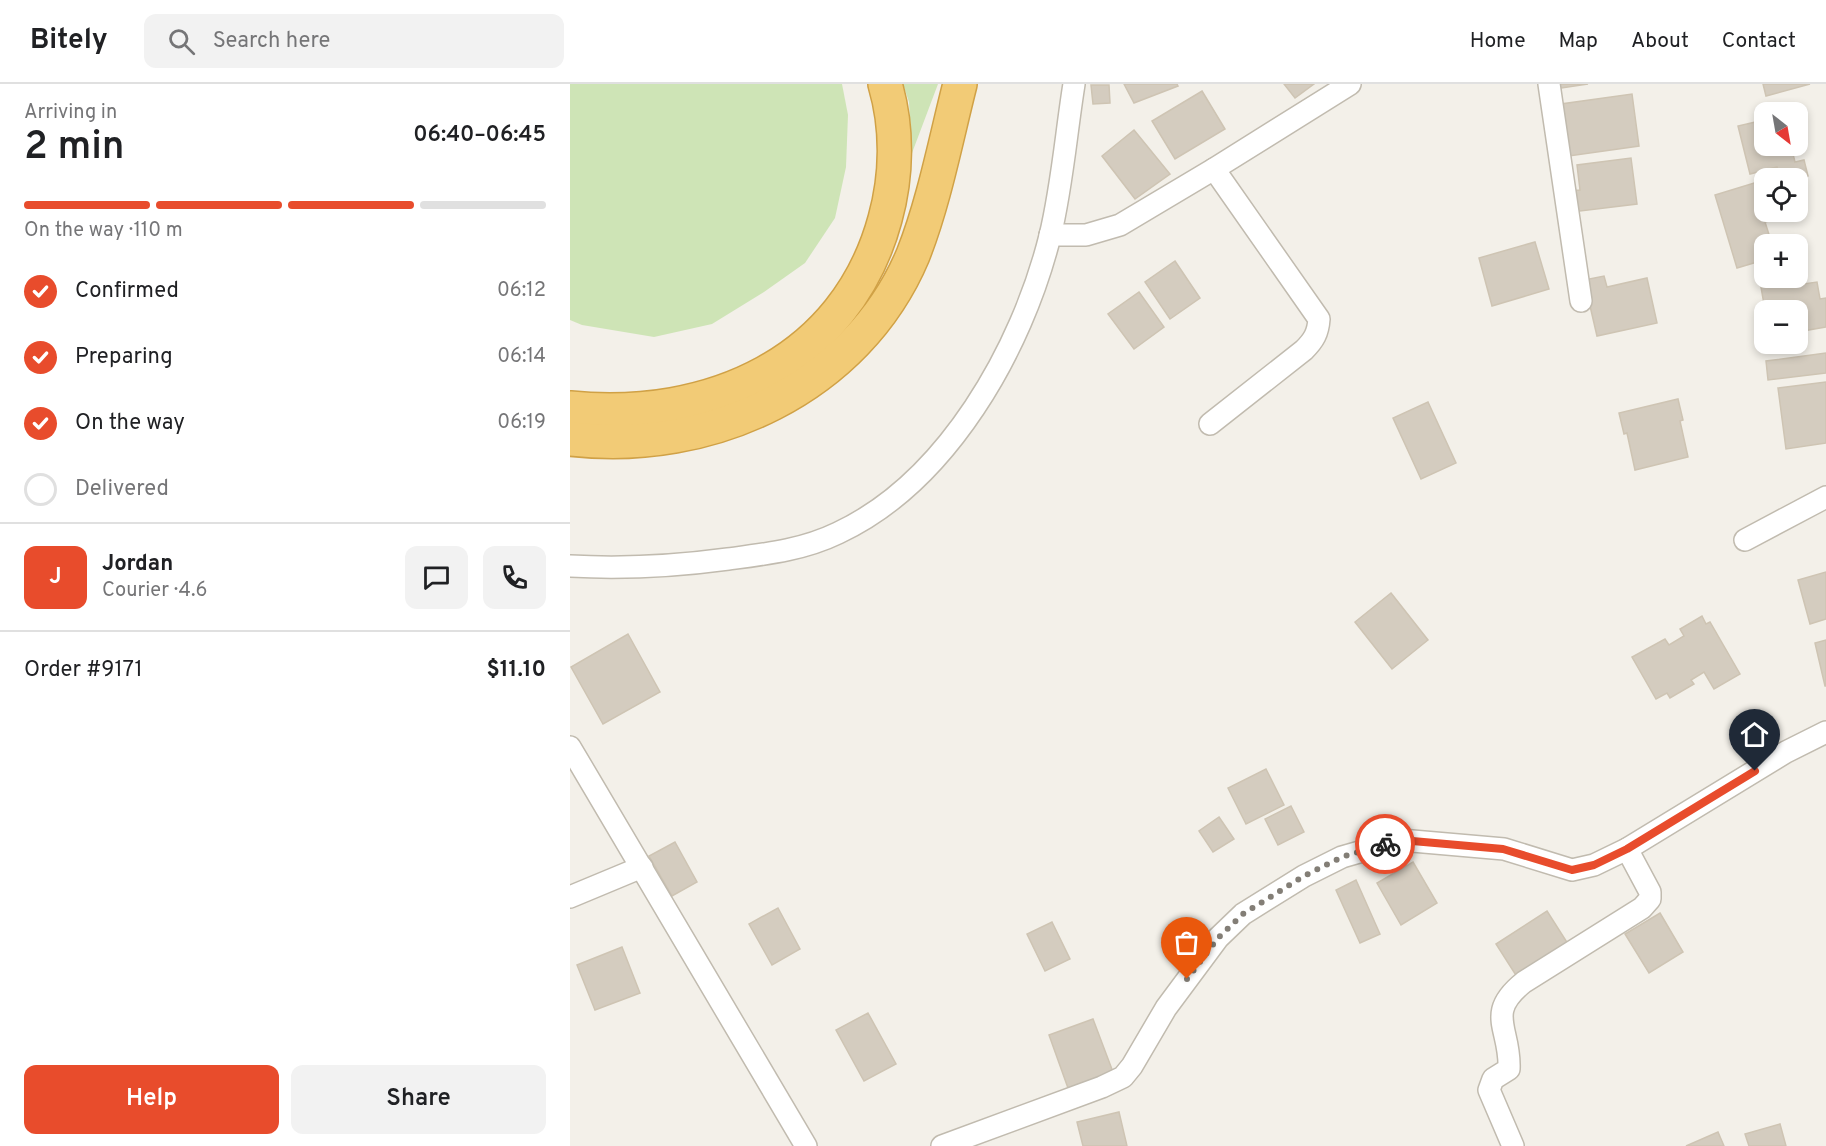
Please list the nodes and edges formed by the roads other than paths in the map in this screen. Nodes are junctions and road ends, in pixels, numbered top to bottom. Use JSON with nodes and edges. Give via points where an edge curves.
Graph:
{"nodes":[{"id":1,"x":885,"y":84,"type":"edge"},
{"id":2,"x":960,"y":84,"type":"edge"},
{"id":3,"x":1074,"y":84,"type":"edge"},
{"id":4,"x":1350,"y":84,"type":"edge"},
{"id":5,"x":1549,"y":84,"type":"edge"},
{"id":6,"x":1214,"y":170,"type":"junction"},
{"id":7,"x":1050,"y":235,"type":"junction"},
{"id":8,"x":1581,"y":301,"type":"dead end"},
{"id":9,"x":570,"y":408,"type":"edge"},
{"id":10,"x":1210,"y":424,"type":"dead end"},
{"id":11,"x":570,"y":439,"type":"edge"},
{"id":12,"x":1826,"y":497,"type":"edge"},
{"id":13,"x":1745,"y":540,"type":"dead end"},
{"id":14,"x":570,"y":566,"type":"edge"},
{"id":15,"x":1826,"y":732,"type":"edge"},
{"id":16,"x":570,"y":747,"type":"edge"},
{"id":17,"x":1627,"y":849,"type":"junction"},
{"id":18,"x":642,"y":867,"type":"junction"},
{"id":19,"x":570,"y":897,"type":"edge"},
{"id":20,"x":806,"y":1146,"type":"edge"},
{"id":21,"x":942,"y":1146,"type":"edge"},
{"id":22,"x":1513,"y":1146,"type":"edge"}],
"edges":[{"from":1,"to":9,"type":"highway","via":[[895,145],[894,175],[882,232],[858,285],[821,332],[800,352],[774,368],[717,394],[626,411]]},
{"from":2,"to":11,"type":"highway","via":[[923,228],[912,256],[884,308],[845,353],[773,405],[718,427],[620,442]]},
{"from":3,"to":7,"type":"street"},
{"from":4,"to":6,"type":"street"},
{"from":5,"to":8,"type":"street"},
{"from":6,"to":7,"type":"street","via":[[1120,225],[1086,235]]},
{"from":6,"to":10,"type":"street","via":[[1319,319],[1314,340],[1304,350]]},
{"from":7,"to":14,"type":"street","via":[[1021,321],[984,391],[927,468],[885,506],[837,534],[783,551],[656,566]]},
{"from":12,"to":13,"type":"street"},
{"from":15,"to":17,"type":"street","via":[[1786,752]]},
{"from":16,"to":18,"type":"street"},
{"from":17,"to":21,"type":"street","via":[[1594,865],[1572,870],[1503,849],[1401,840],[1342,857],[1243,914],[1218,938],[1166,1008],[1123,1077]]},
{"from":17,"to":22,"type":"street","via":[[1650,898],[1642,908],[1524,982],[1504,1004],[1501,1016],[1509,1069],[1493,1079],[1489,1090]]},
{"from":18,"to":19,"type":"street"},
{"from":18,"to":20,"type":"street"}]}
